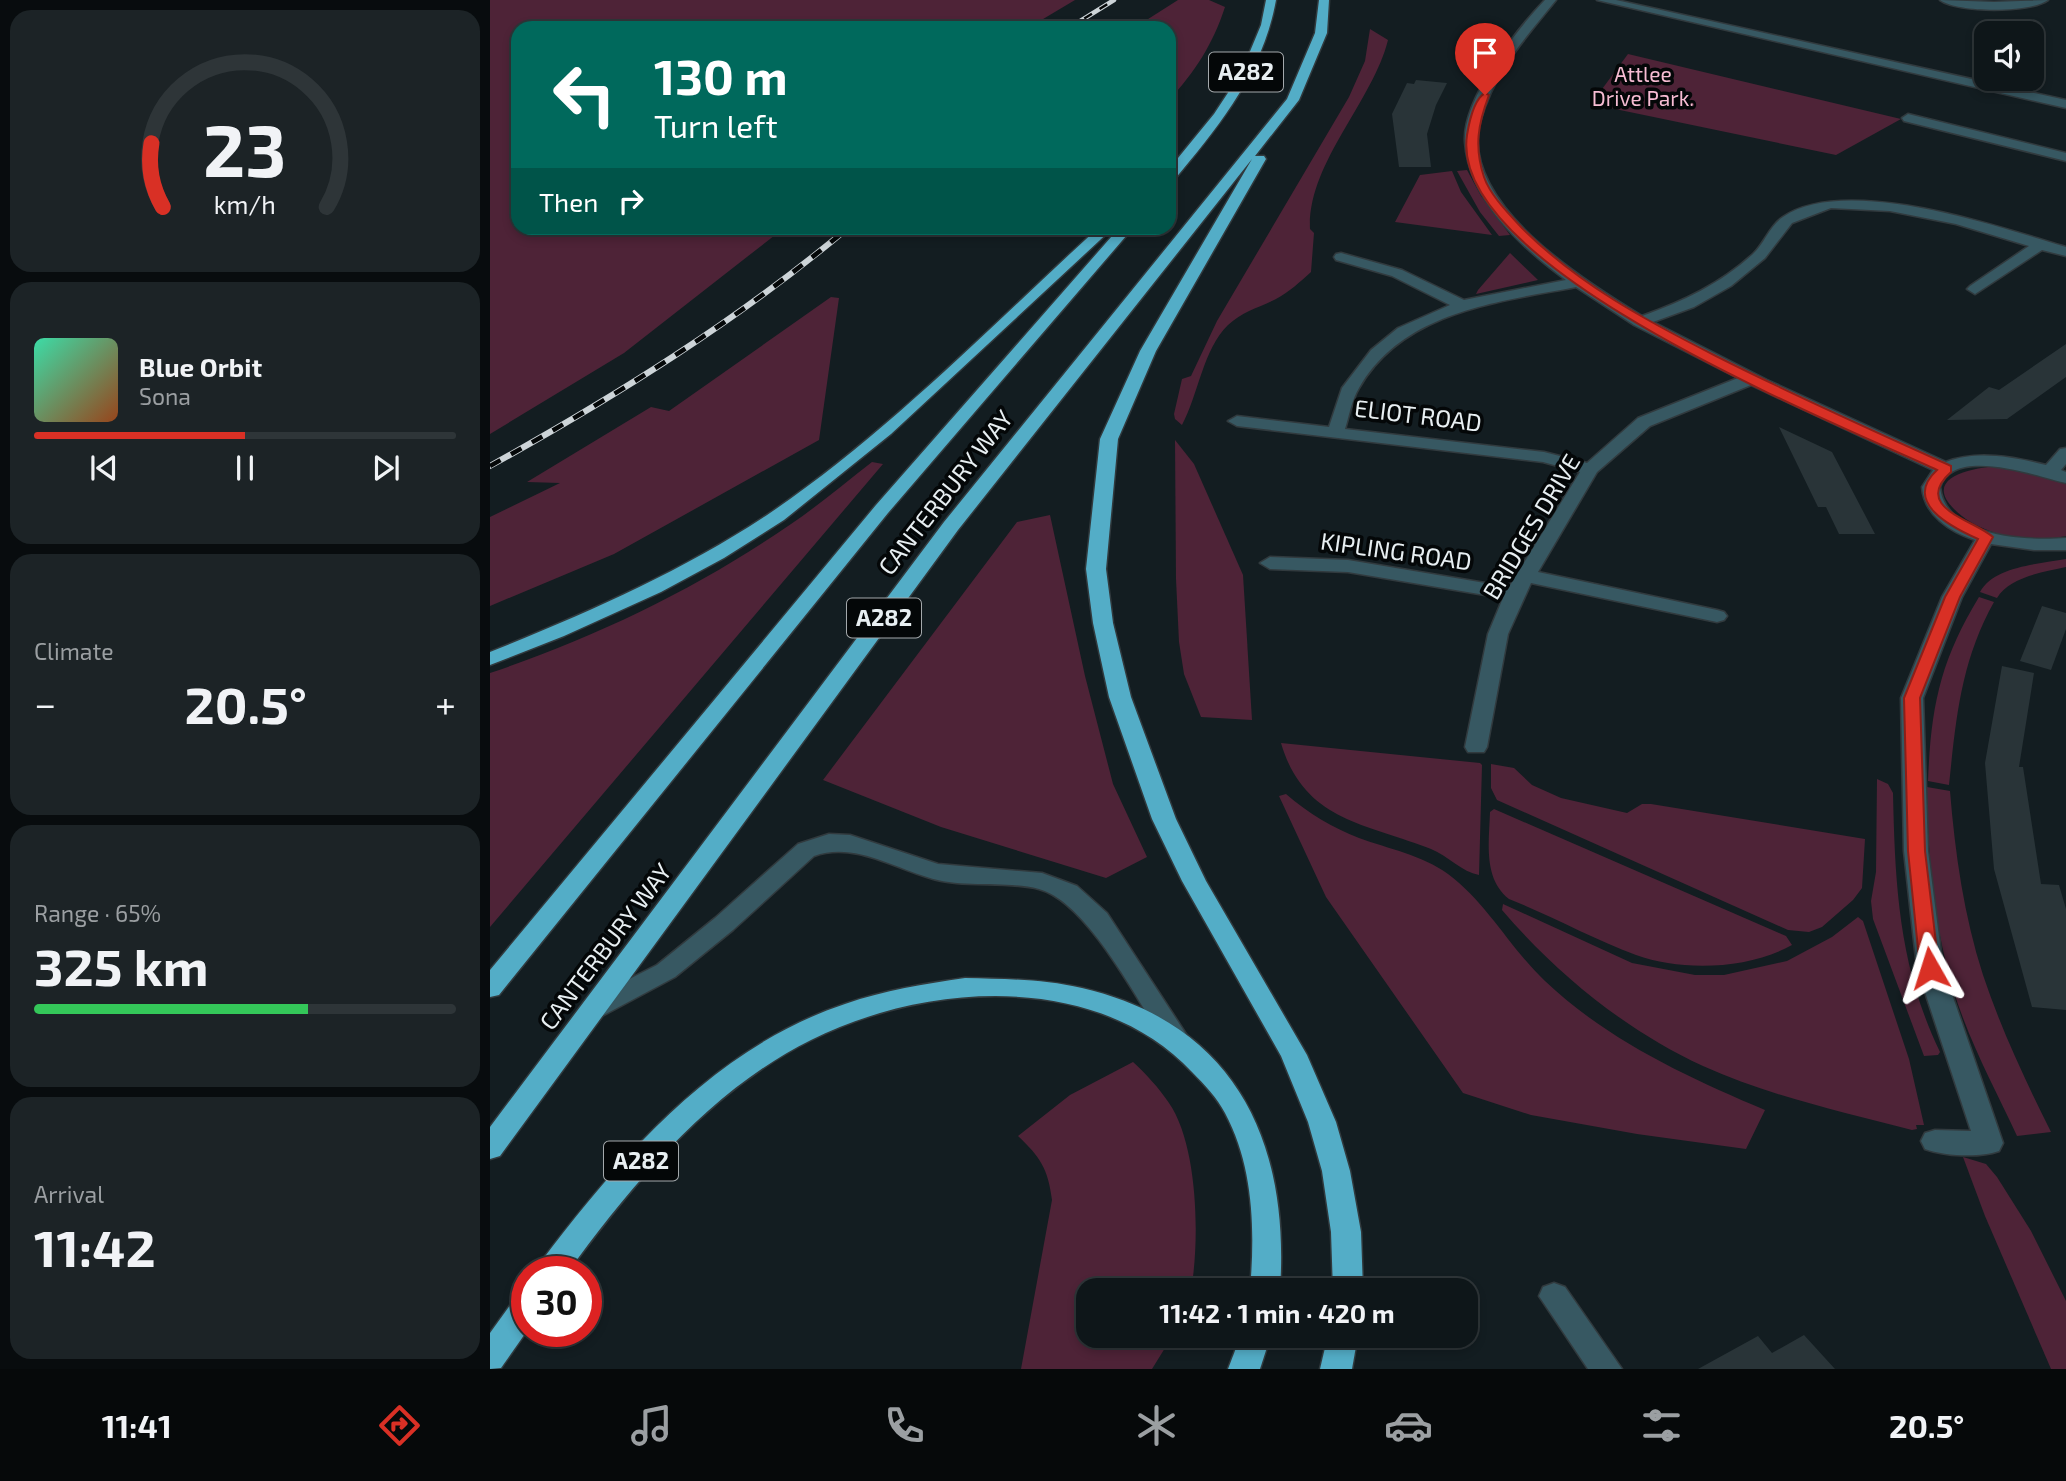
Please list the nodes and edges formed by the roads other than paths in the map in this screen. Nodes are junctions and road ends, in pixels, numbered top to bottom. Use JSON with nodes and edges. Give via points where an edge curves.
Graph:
{"nodes":[{"id":1,"x":1271,"y":0,"type":"edge"},
{"id":2,"x":1324,"y":0,"type":"edge"},
{"id":3,"x":1551,"y":0,"type":"edge"},
{"id":4,"x":1602,"y":0,"type":"edge"},
{"id":5,"x":1945,"y":0,"type":"edge"},
{"id":6,"x":2043,"y":0,"type":"edge"},
{"id":7,"x":1293,"y":100,"type":"junction"},
{"id":8,"x":2066,"y":104,"type":"edge"},
{"id":9,"x":1908,"y":118,"type":"dead end"},
{"id":10,"x":1204,"y":137,"type":"junction"},
{"id":11,"x":2066,"y":157,"type":"edge"},
{"id":12,"x":1176,"y":163,"type":"edge"},
{"id":13,"x":1176,"y":169,"type":"edge"},
{"id":14,"x":1098,"y":235,"type":"edge"},
{"id":15,"x":1120,"y":235,"type":"edge"},
{"id":16,"x":2042,"y":244,"type":"junction"},
{"id":17,"x":2066,"y":251,"type":"edge"},
{"id":18,"x":1341,"y":257,"type":"dead end"},
{"id":19,"x":1576,"y":282,"type":"junction"},
{"id":20,"x":1975,"y":289,"type":"dead end"},
{"id":21,"x":1462,"y":305,"type":"junction"},
{"id":22,"x":1639,"y":322,"type":"junction"},
{"id":23,"x":1751,"y":379,"type":"junction"},
{"id":24,"x":1237,"y":421,"type":"dead end"},
{"id":25,"x":1336,"y":430,"type":"junction"},
{"id":26,"x":2066,"y":453,"type":"edge"},
{"id":27,"x":1590,"y":469,"type":"junction"},
{"id":28,"x":1946,"y":469,"type":"junction"},
{"id":29,"x":2058,"y":474,"type":"edge"},
{"id":30,"x":1986,"y":537,"type":"junction"},
{"id":31,"x":2066,"y":544,"type":"edge"},
{"id":32,"x":1270,"y":563,"type":"dead end"},
{"id":33,"x":1527,"y":576,"type":"junction"},
{"id":34,"x":1515,"y":594,"type":"junction"},
{"id":35,"x":1717,"y":616,"type":"dead end"},
{"id":36,"x":490,"y":659,"type":"edge"},
{"id":37,"x":1476,"y":747,"type":"dead end"},
{"id":38,"x":490,"y":988,"type":"edge"},
{"id":39,"x":593,"y":1009,"type":"junction"},
{"id":40,"x":1177,"y":1041,"type":"junction"},
{"id":41,"x":1935,"y":1141,"type":"dead end"},
{"id":42,"x":490,"y":1148,"type":"edge"},
{"id":43,"x":562,"y":1256,"type":"edge"},
{"id":44,"x":1266,"y":1278,"type":"edge"},
{"id":45,"x":1347,"y":1278,"type":"edge"},
{"id":46,"x":1554,"y":1296,"type":"dead end"},
{"id":47,"x":511,"y":1328,"type":"edge"},
{"id":48,"x":1251,"y":1348,"type":"edge"},
{"id":49,"x":1340,"y":1348,"type":"edge"},
{"id":50,"x":490,"y":1358,"type":"edge"},
{"id":51,"x":1244,"y":1369,"type":"edge"},
{"id":52,"x":1336,"y":1369,"type":"edge"},
{"id":53,"x":1606,"y":1369,"type":"edge"}],
"edges":[{"from":1,"to":10,"type":"highway","number":"A282","via":[[1268,23],[1245,76]]},
{"from":2,"to":7,"type":"highway","name":"CANTERBURY WAY","number":"A282","via":[[1321,33]]},
{"from":3,"to":19,"type":"street","via":[[1497,71],[1474,122],[1471,142],[1479,180],[1490,197],[1525,238]]},
{"from":4,"to":8,"type":"street"},
{"from":5,"to":6,"type":"street","via":[[2004,6]]},
{"from":7,"to":39,"type":"highway","name":"CANTERBURY WAY","number":"A282","via":[[951,526]]},
{"from":7,"to":45,"type":"highway","number":"A282","via":[[1148,351],[1109,439],[1097,569],[1103,623],[1120,697],[1164,819],[1294,1055],[1322,1122],[1344,1220]]},
{"from":9,"to":11,"type":"street"},
{"from":10,"to":12,"type":"highway","number":"A282"},
{"from":10,"to":13,"type":"highway","number":"A282"},
{"from":14,"to":36,"type":"highway","via":[[898,420],[825,482],[760,528],[667,582]]},
{"from":15,"to":38,"type":"highway","name":"CANTERBURY WAY","number":"A282","via":[[882,509]]},
{"from":16,"to":17,"type":"street"},
{"from":16,"to":20,"type":"street"},
{"from":16,"to":22,"type":"street","via":[[1931,214],[1829,204],[1787,220],[1760,255],[1726,283],[1689,304]]},
{"from":18,"to":21,"type":"street","via":[[1397,272]]},
{"from":19,"to":21,"type":"street"},
{"from":19,"to":22,"type":"street"},
{"from":21,"to":25,"type":"street","via":[[1404,331],[1377,353],[1350,388]]},
{"from":22,"to":23,"type":"street"},
{"from":23,"to":27,"type":"street","name":"BRIDGES DRIVE","via":[[1644,422]]},
{"from":23,"to":28,"type":"street"},
{"from":24,"to":25,"type":"street","name":"ELIOT ROAD"},
{"from":25,"to":27,"type":"street","name":"ELIOT ROAD","via":[[1544,457]]},
{"from":26,"to":29,"type":"street"},
{"from":27,"to":33,"type":"street","name":"BRIDGES DRIVE"},
{"from":28,"to":29,"type":"street","via":[[1993,461],[2022,463]]},
{"from":28,"to":30,"type":"street","via":[[1933,481],[1931,495],[1940,510],[1959,525]]},
{"from":30,"to":31,"type":"street","via":[[2043,547]]},
{"from":30,"to":41,"type":"street","via":[[1952,597],[1912,698],[1916,851],[1930,968],[1989,1143]]},
{"from":32,"to":34,"type":"street","name":"KIPLING ROAD","via":[[1348,566]]},
{"from":33,"to":34,"type":"street","name":"BRIDGES DRIVE"},
{"from":33,"to":35,"type":"street"},
{"from":34,"to":37,"type":"street","name":"BRIDGES DRIVE","via":[[1498,634]]},
{"from":39,"to":40,"type":"street","via":[[666,971],[806,850],[842,842],[925,870],[1032,879],[1068,892],[1098,919]]},
{"from":39,"to":42,"type":"highway","name":"CANTERBURY WAY","number":"A282"},
{"from":40,"to":43,"type":"highway","number":"A282","via":[[1104,1004],[1001,985],[929,990],[861,1007],[801,1033],[759,1059],[684,1118],[630,1172]]},
{"from":40,"to":44,"type":"highway","number":"A282","via":[[1225,1089],[1248,1136],[1268,1226]]},
{"from":46,"to":53,"type":"street"},
{"from":47,"to":50,"type":"highway"},
{"from":48,"to":51,"type":"highway"},
{"from":49,"to":52,"type":"highway"}]}
